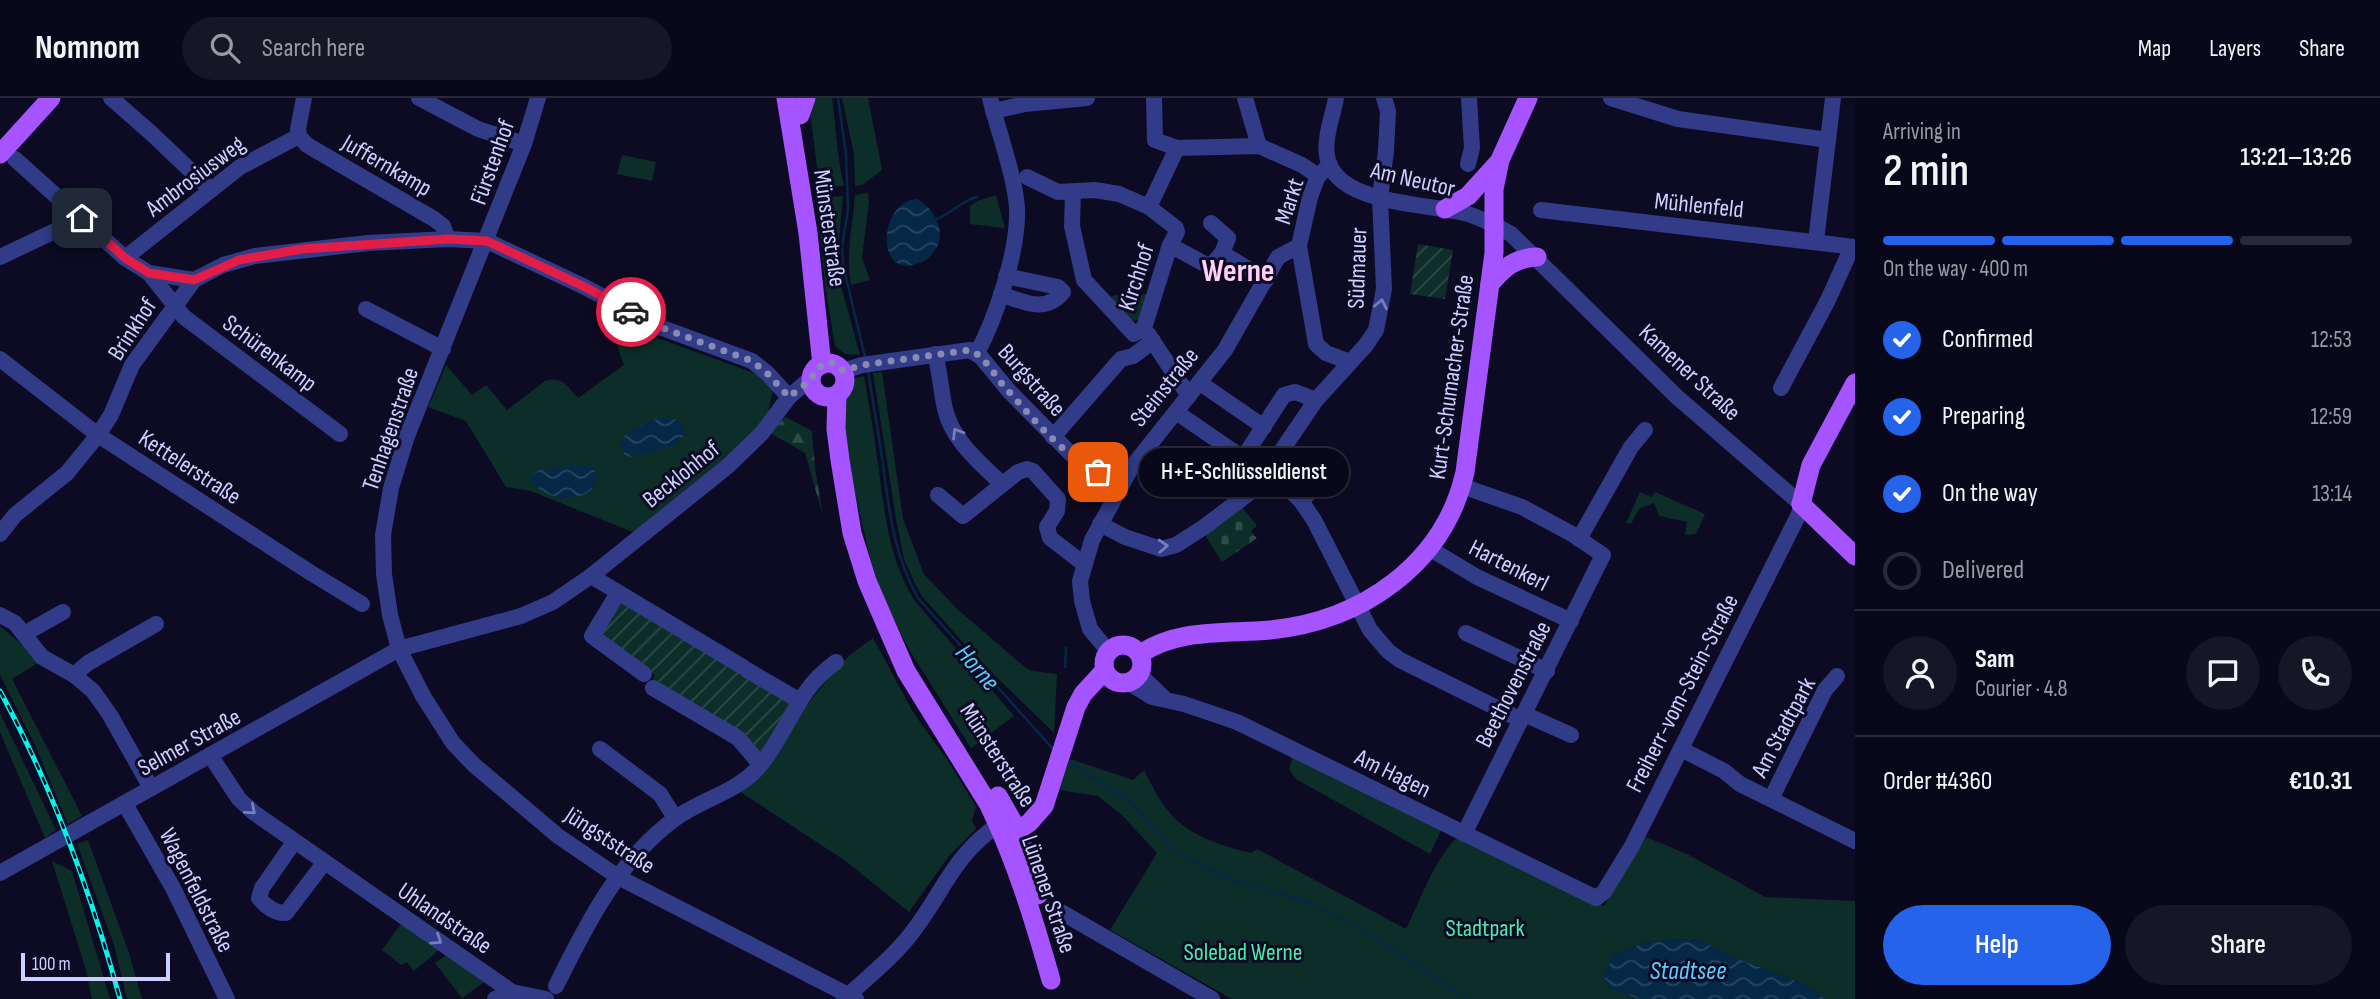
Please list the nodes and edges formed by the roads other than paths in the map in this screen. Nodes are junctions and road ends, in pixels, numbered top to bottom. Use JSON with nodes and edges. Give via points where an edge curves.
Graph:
{"nodes":[{"id":1,"x":51,"y":98,"type":"edge"},
{"id":2,"x":111,"y":98,"type":"edge"},
{"id":3,"x":304,"y":98,"type":"edge"},
{"id":4,"x":419,"y":98,"type":"edge"},
{"id":5,"x":538,"y":98,"type":"edge"},
{"id":6,"x":786,"y":98,"type":"edge"},
{"id":7,"x":1087,"y":98,"type":"edge"},
{"id":8,"x":1154,"y":98,"type":"edge"},
{"id":9,"x":1245,"y":98,"type":"edge"},
{"id":10,"x":1336,"y":98,"type":"edge"},
{"id":11,"x":1384,"y":98,"type":"edge"},
{"id":12,"x":1469,"y":98,"type":"edge"},
{"id":13,"x":1528,"y":98,"type":"edge"},
{"id":14,"x":1611,"y":98,"type":"edge"},
{"id":15,"x":1833,"y":98,"type":"edge"},
{"id":16,"x":1061,"y":99,"type":"edge"},
{"id":17,"x":801,"y":104,"type":"edge"},
{"id":18,"x":992,"y":105,"type":"edge"},
{"id":19,"x":299,"y":136,"type":"junction"},
{"id":20,"x":1828,"y":140,"type":"junction"},
{"id":21,"x":524,"y":144,"type":"junction"},
{"id":22,"x":1259,"y":146,"type":"junction"},
{"id":23,"x":1177,"y":148,"type":"junction"},
{"id":24,"x":8,"y":157,"type":"edge"},
{"id":25,"x":1500,"y":160,"type":"junction"},
{"id":26,"x":1468,"y":164,"type":"dead end"},
{"id":27,"x":1324,"y":171,"type":"junction"},
{"id":28,"x":1027,"y":177,"type":"dead end"},
{"id":29,"x":211,"y":190,"type":"junction"},
{"id":30,"x":1073,"y":192,"type":"junction"},
{"id":31,"x":1380,"y":198,"type":"junction"},
{"id":32,"x":1149,"y":207,"type":"junction"},
{"id":33,"x":1445,"y":209,"type":"junction"},
{"id":34,"x":1541,"y":210,"type":"dead end"},
{"id":35,"x":82,"y":218,"type":"junction"},
{"id":36,"x":1210,"y":223,"type":"dead end"},
{"id":37,"x":1494,"y":224,"type":"junction"},
{"id":38,"x":448,"y":239,"type":"junction"},
{"id":39,"x":487,"y":241,"type":"junction"},
{"id":40,"x":1816,"y":241,"type":"junction"},
{"id":41,"x":1170,"y":245,"type":"junction"},
{"id":42,"x":1299,"y":246,"type":"junction"},
{"id":43,"x":1854,"y":247,"type":"edge"},
{"id":44,"x":1222,"y":253,"type":"junction"},
{"id":45,"x":0,"y":257,"type":"edge"},
{"id":46,"x":1536,"y":257,"type":"junction"},
{"id":47,"x":125,"y":258,"type":"junction"},
{"id":48,"x":149,"y":273,"type":"junction"},
{"id":49,"x":1006,"y":276,"type":"junction"},
{"id":50,"x":194,"y":280,"type":"junction"},
{"id":51,"x":1084,"y":280,"type":"junction"},
{"id":52,"x":1266,"y":280,"type":"junction"},
{"id":53,"x":1490,"y":284,"type":"junction"},
{"id":54,"x":1062,"y":289,"type":"junction"},
{"id":55,"x":1001,"y":294,"type":"junction"},
{"id":56,"x":1251,"y":305,"type":"joint"},
{"id":57,"x":174,"y":306,"type":"junction"},
{"id":58,"x":366,"y":309,"type":"dead end"},
{"id":59,"x":1149,"y":335,"type":"junction"},
{"id":60,"x":443,"y":349,"type":"junction"},
{"id":61,"x":977,"y":353,"type":"junction"},
{"id":62,"x":935,"y":354,"type":"junction"},
{"id":63,"x":0,"y":359,"type":"edge"},
{"id":64,"x":1350,"y":362,"type":"junction"},
{"id":65,"x":826,"y":380,"type":"junction"},
{"id":66,"x":1200,"y":383,"type":"junction"},
{"id":67,"x":1855,"y":383,"type":"edge"},
{"id":68,"x":1781,"y":388,"type":"dead end"},
{"id":69,"x":791,"y":395,"type":"junction"},
{"id":70,"x":1189,"y":396,"type":"junction"},
{"id":71,"x":1316,"y":400,"type":"junction"},
{"id":72,"x":1855,"y":407,"type":"edge"},
{"id":73,"x":1176,"y":412,"type":"junction"},
{"id":74,"x":1264,"y":427,"type":"junction"},
{"id":75,"x":1644,"y":430,"type":"dead end"},
{"id":76,"x":340,"y":434,"type":"dead end"},
{"id":77,"x":98,"y":435,"type":"junction"},
{"id":78,"x":1053,"y":437,"type":"junction"},
{"id":79,"x":1243,"y":458,"type":"junction"},
{"id":80,"x":1337,"y":459,"type":"dead end"},
{"id":81,"x":1269,"y":471,"type":"junction"},
{"id":82,"x":1123,"y":482,"type":"junction"},
{"id":83,"x":1002,"y":484,"type":"junction"},
{"id":84,"x":1462,"y":486,"type":"junction"},
{"id":85,"x":939,"y":495,"type":"dead end"},
{"id":86,"x":1301,"y":501,"type":"junction"},
{"id":87,"x":1800,"y":509,"type":"junction"},
{"id":88,"x":1100,"y":524,"type":"junction"},
{"id":89,"x":0,"y":534,"type":"edge"},
{"id":90,"x":1579,"y":539,"type":"junction"},
{"id":91,"x":1429,"y":546,"type":"junction"},
{"id":92,"x":1855,"y":555,"type":"edge"},
{"id":93,"x":1084,"y":564,"type":"junction"},
{"id":94,"x":591,"y":576,"type":"junction"},
{"id":95,"x":618,"y":593,"type":"junction"},
{"id":96,"x":362,"y":604,"type":"dead end"},
{"id":97,"x":1357,"y":607,"type":"junction"},
{"id":98,"x":63,"y":612,"type":"dead end"},
{"id":99,"x":0,"y":615,"type":"edge"},
{"id":100,"x":1571,"y":621,"type":"junction"},
{"id":101,"x":156,"y":624,"type":"dead end"},
{"id":102,"x":1466,"y":633,"type":"dead end"},
{"id":103,"x":24,"y":634,"type":"junction"},
{"id":104,"x":399,"y":649,"type":"junction"},
{"id":105,"x":1140,"y":654,"type":"junction"},
{"id":106,"x":836,"y":662,"type":"dead end"},
{"id":107,"x":1547,"y":671,"type":"junction"},
{"id":108,"x":1119,"y":672,"type":"junction"},
{"id":109,"x":74,"y":675,"type":"junction"},
{"id":110,"x":1837,"y":676,"type":"dead end"},
{"id":111,"x":800,"y":701,"type":"junction"},
{"id":112,"x":1522,"y":717,"type":"junction"},
{"id":113,"x":1571,"y":735,"type":"dead end"},
{"id":114,"x":600,"y":749,"type":"dead end"},
{"id":115,"x":1681,"y":749,"type":"junction"},
{"id":116,"x":210,"y":755,"type":"junction"},
{"id":117,"x":760,"y":764,"type":"junction"},
{"id":118,"x":151,"y":788,"type":"junction"},
{"id":119,"x":1771,"y":799,"type":"junction"},
{"id":120,"x":125,"y":803,"type":"junction"},
{"id":121,"x":676,"y":818,"type":"junction"},
{"id":122,"x":1008,"y":828,"type":"junction"},
{"id":123,"x":1464,"y":834,"type":"junction"},
{"id":124,"x":1855,"y":841,"type":"edge"},
{"id":125,"x":294,"y":842,"type":"junction"},
{"id":126,"x":324,"y":863,"type":"junction"},
{"id":127,"x":4,"y":865,"type":"edge"},
{"id":128,"x":618,"y":877,"type":"junction"},
{"id":129,"x":1596,"y":898,"type":"joint"},
{"id":130,"x":1061,"y":912,"type":"dead end"},
{"id":131,"x":1053,"y":990,"type":"edge"},
{"id":132,"x":512,"y":992,"type":"junction"},
{"id":133,"x":551,"y":992,"type":"edge"},
{"id":134,"x":850,"y":998,"type":"edge"},
{"id":135,"x":227,"y":999,"type":"edge"},
{"id":136,"x":495,"y":999,"type":"edge"},
{"id":137,"x":1212,"y":999,"type":"edge"}],
"edges":[{"from":1,"to":24,"type":"main road"},
{"from":2,"to":29,"type":"street"},
{"from":3,"to":19,"type":"street"},
{"from":4,"to":21,"type":"street","via":[[478,129]]},
{"from":5,"to":21,"type":"street","name":"Fürstenhof"},
{"from":6,"to":65,"type":"main road","name":"Münsterstraße"},
{"from":7,"to":16,"type":"street"},
{"from":8,"to":23,"type":"street","via":[[1155,140]]},
{"from":9,"to":22,"type":"street"},
{"from":10,"to":27,"type":"street"},
{"from":11,"to":31,"type":"street","name":"Südmauer","via":[[1388,130]]},
{"from":12,"to":26,"type":"street","via":[[1472,148]]},
{"from":13,"to":25,"type":"main road"},
{"from":14,"to":20,"type":"street","via":[[1678,119]]},
{"from":15,"to":20,"type":"street"},
{"from":16,"to":18,"type":"street"},
{"from":17,"to":65,"type":"main road","name":"Münsterstraße"},
{"from":18,"to":49,"type":"street","via":[[1017,208]]},
{"from":19,"to":29,"type":"street","name":"Ambrosiusweg","via":[[247,162]]},
{"from":19,"to":38,"type":"street","name":"Juffernkamp","via":[[434,219]]},
{"from":20,"to":40,"type":"street"},
{"from":21,"to":39,"type":"street","name":"Fürstenhof"},
{"from":22,"to":23,"type":"street"},
{"from":22,"to":27,"type":"street","name":"Am Neutor"},
{"from":23,"to":32,"type":"street","name":"Kirchhof"},
{"from":24,"to":35,"type":"street"},
{"from":25,"to":33,"type":"main road","via":[[1468,197]]},
{"from":25,"to":37,"type":"main road","name":"Kurt-Schumacher-Straße"},
{"from":27,"to":31,"type":"street","name":"Am Neutor"},
{"from":27,"to":42,"type":"street","name":"Markt","via":[[1302,224]]},
{"from":28,"to":30,"type":"street","name":"Kirchhof","via":[[1058,192]]},
{"from":29,"to":47,"type":"street","name":"Ambrosiusweg"},
{"from":30,"to":32,"type":"street","name":"Kirchhof","via":[[1119,194]]},
{"from":30,"to":51,"type":"street","name":"Kirchhof","via":[[1072,226]]},
{"from":31,"to":33,"type":"street","name":"Am Neutor"},
{"from":64,"to":31,"type":"street","name":"Südmauer","one_way":true,"via":[[1376,330],[1384,289]]},
{"from":32,"to":41,"type":"street","name":"Kirchhof","via":[[1177,230]]},
{"from":33,"to":37,"type":"street","name":"Am Neutor"},
{"from":34,"to":40,"type":"street","name":"Mühlenfeld"},
{"from":35,"to":45,"type":"street"},
{"from":35,"to":47,"type":"street"},
{"from":36,"to":44,"type":"street","via":[[1228,238]]},
{"from":37,"to":46,"type":"street","name":"Kamener Straße"},
{"from":37,"to":53,"type":"main road","name":"Kurt-Schumacher-Straße"},
{"from":38,"to":39,"type":"street","name":"Brinkhof"},
{"from":38,"to":50,"type":"street","name":"Brinkhof","via":[[256,256],[223,265]]},
{"from":39,"to":60,"type":"street","name":"Tenhagenstraße"},
{"from":39,"to":69,"type":"street","via":[[657,326],[752,361]]},
{"from":40,"to":43,"type":"street","name":"Mühlenfeld"},
{"from":41,"to":44,"type":"street","via":[[1210,267]]},
{"from":41,"to":59,"type":"street","name":"Kirchhof"},
{"from":42,"to":52,"type":"street","name":"Markt","via":[[1278,257]]},
{"from":42,"to":64,"type":"street","via":[[1316,344]]},
{"from":43,"to":68,"type":"street","name":"Mühlenfeld"},
{"from":44,"to":52,"type":"street"},
{"from":46,"to":53,"type":"main road","via":[[1512,262]]},
{"from":46,"to":87,"type":"street","name":"Kamener Straße","via":[[1677,397]]},
{"from":47,"to":48,"type":"street"},
{"from":48,"to":50,"type":"street"},
{"from":48,"to":57,"type":"street"},
{"from":49,"to":54,"type":"street"},
{"from":49,"to":55,"type":"street"},
{"from":50,"to":57,"type":"street","name":"Brinkhof"},
{"from":51,"to":54,"type":"street"},
{"from":51,"to":59,"type":"street","name":"Kirchhof","via":[[1134,334]]},
{"from":52,"to":56,"type":"street","name":"Markt"},
{"from":53,"to":84,"type":"main road","name":"Kurt-Schumacher-Straße"},
{"from":54,"to":55,"type":"street","via":[[1057,298],[1042,306]]},
{"from":55,"to":61,"type":"street"},
{"from":56,"to":66,"type":"street","name":"Steinstraße","via":[[1226,350]]},
{"from":57,"to":76,"type":"street","name":"Schürenkamp"},
{"from":57,"to":77,"type":"street","name":"Brinkhof","via":[[132,365]]},
{"from":58,"to":60,"type":"street","name":"Tenhagenstraße"},
{"from":59,"to":70,"type":"street"},
{"from":59,"to":78,"type":"street","via":[[1133,356],[1121,359]]},
{"from":60,"to":104,"type":"street","name":"Tenhagenstraße","via":[[398,462],[385,520],[384,574]]},
{"from":61,"to":62,"type":"street","name":"Burgstraße"},
{"from":61,"to":78,"type":"street","name":"Burgstraße"},
{"from":62,"to":65,"type":"street","name":"Burgstraße","via":[[862,365]]},
{"from":83,"to":62,"type":"street","one_way":true,"via":[[957,436],[946,413]]},
{"from":63,"to":77,"type":"street","name":"Kettelerstraße"},
{"from":64,"to":71,"type":"street","name":"Südmauer"},
{"from":65,"to":69,"type":"street","name":"Becklohhof"},
{"from":65,"to":122,"type":"main road","name":"Münsterstraße","via":[[852,533],[867,582],[905,671]]},
{"from":66,"to":70,"type":"street","name":"Steinstraße"},
{"from":66,"to":74,"type":"street"},
{"from":67,"to":87,"type":"main road","name":"Freiherr-vom-Stein-Straße","via":[[1811,465]]},
{"from":69,"to":94,"type":"street","name":"Becklohhof","via":[[737,459]]},
{"from":70,"to":73,"type":"street","name":"Steinstraße"},
{"from":71,"to":74,"type":"street","via":[[1300,393],[1284,395]]},
{"from":71,"to":81,"type":"street","name":"Südmauer"},
{"from":72,"to":87,"type":"main road","name":"Freiherr-vom-Stein-Straße"},
{"from":73,"to":79,"type":"street"},
{"from":73,"to":82,"type":"street","name":"Steinstraße"},
{"from":74,"to":79,"type":"street"},
{"from":75,"to":90,"type":"street"},
{"from":77,"to":89,"type":"street","name":"Brinkhof","via":[[67,473],[15,515]]},
{"from":77,"to":96,"type":"street","name":"Kettelerstraße"},
{"from":78,"to":82,"type":"street","name":"Burgstraße","via":[[1087,467]]},
{"from":79,"to":81,"type":"street"},
{"from":80,"to":86,"type":"street"},
{"from":81,"to":86,"type":"street"},
{"from":88,"to":81,"type":"street","name":"Südmauer","one_way":true,"via":[[1147,546],[1168,548],[1240,501]]},
{"from":82,"to":88,"type":"street","name":"Steinstraße"},
{"from":83,"to":85,"type":"street","via":[[963,516]]},
{"from":83,"to":93,"type":"street","via":[[1023,470],[1032,471],[1058,499],[1047,527],[1050,538]]},
{"from":84,"to":90,"type":"street","via":[[1522,507]]},
{"from":84,"to":91,"type":"main road","name":"Kurt-Schumacher-Straße"},
{"from":86,"to":97,"type":"street"},
{"from":87,"to":92,"type":"main road","name":"Kamener Straße"},
{"from":87,"to":115,"type":"street","name":"Freiherr-vom-Stein-Straße"},
{"from":88,"to":93,"type":"street","name":"Steinstraße"},
{"from":90,"to":100,"type":"street","name":"Beethovenstraße","via":[[1603,555]]},
{"from":91,"to":97,"type":"main road","name":"Kurt-Schumacher-Straße","via":[[1403,576]]},
{"from":91,"to":100,"type":"street","name":"Hartenkerl","via":[[1477,577]]},
{"from":93,"to":108,"type":"street","name":"Steinstraße","via":[[1080,581],[1085,615]]},
{"from":94,"to":95,"type":"street"},
{"from":94,"to":104,"type":"street","name":"Becklohhof","via":[[553,602],[521,615]]},
{"from":95,"to":111,"type":"street"},
{"from":95,"to":117,"type":"street","via":[[592,636],[649,681],[738,738]]},
{"from":97,"to":105,"type":"main road","name":"Kurt-Schumacher-Straße","via":[[1292,627],[1185,635]]},
{"from":97,"to":112,"type":"street","via":[[1370,630],[1396,658]]},
{"from":98,"to":103,"type":"street"},
{"from":99,"to":103,"type":"street"},
{"from":100,"to":107,"type":"street","name":"Beethovenstraße"},
{"from":101,"to":109,"type":"street"},
{"from":102,"to":107,"type":"street"},
{"from":103,"to":109,"type":"street","via":[[42,657]]},
{"from":104,"to":116,"type":"street","name":"Selmer Straße"},
{"from":104,"to":128,"type":"street","name":"Jüngststraße","via":[[439,723],[460,751],[558,836]]},
{"from":105,"to":108,"type":"main road","via":[[1143,664]]},
{"from":105,"to":108,"type":"main road","via":[[1119,645]]},
{"from":106,"to":111,"type":"street"},
{"from":107,"to":112,"type":"street","name":"Beethovenstraße"},
{"from":108,"to":122,"type":"main road","via":[[1074,716],[1057,766]]},
{"from":108,"to":123,"type":"street","name":"Am Hagen","via":[[1152,697],[1237,722]]},
{"from":109,"to":118,"type":"street","via":[[100,698]]},
{"from":110,"to":119,"type":"street","name":"Am Stadtpark","via":[[1825,690]]},
{"from":111,"to":117,"type":"street"},
{"from":112,"to":113,"type":"street"},
{"from":112,"to":123,"type":"street","name":"Beethovenstraße"},
{"from":114,"to":121,"type":"street","via":[[660,794]]},
{"from":115,"to":119,"type":"street","name":"Am Stadtpark"},
{"from":115,"to":129,"type":"street","name":"Freiherr-vom-Stein-Straße","via":[[1632,846]]},
{"from":116,"to":118,"type":"street","name":"Selmer Straße"},
{"from":116,"to":125,"type":"street","name":"Uhlandstraße","one_way":true,"via":[[239,799]]},
{"from":117,"to":121,"type":"street","via":[[741,783]]},
{"from":118,"to":120,"type":"street","name":"Selmer Straße"},
{"from":119,"to":124,"type":"street","name":"Am Stadtpark"},
{"from":120,"to":127,"type":"street","name":"Selmer Straße"},
{"from":120,"to":135,"type":"street","name":"Wagenfeldstraße"},
{"from":121,"to":128,"type":"street"},
{"from":122,"to":131,"type":"main road","name":"Lünener Straße"},
{"from":122,"to":134,"type":"street","via":[[971,846],[903,943]]},
{"from":123,"to":129,"type":"street","name":"Am Hagen"},
{"from":125,"to":126,"type":"street","name":"Uhlandstraße"},
{"from":125,"to":126,"type":"street","via":[[262,888],[262,903],[286,913]]},
{"from":126,"to":132,"type":"street","name":"Uhlandstraße","one_way":true},
{"from":128,"to":133,"type":"street"},
{"from":128,"to":134,"type":"street","name":"Jüngststraße"},
{"from":130,"to":137,"type":"street"},
{"from":132,"to":133,"type":"street","name":"Uhlandstraße"},
{"from":132,"to":136,"type":"street"}]}
